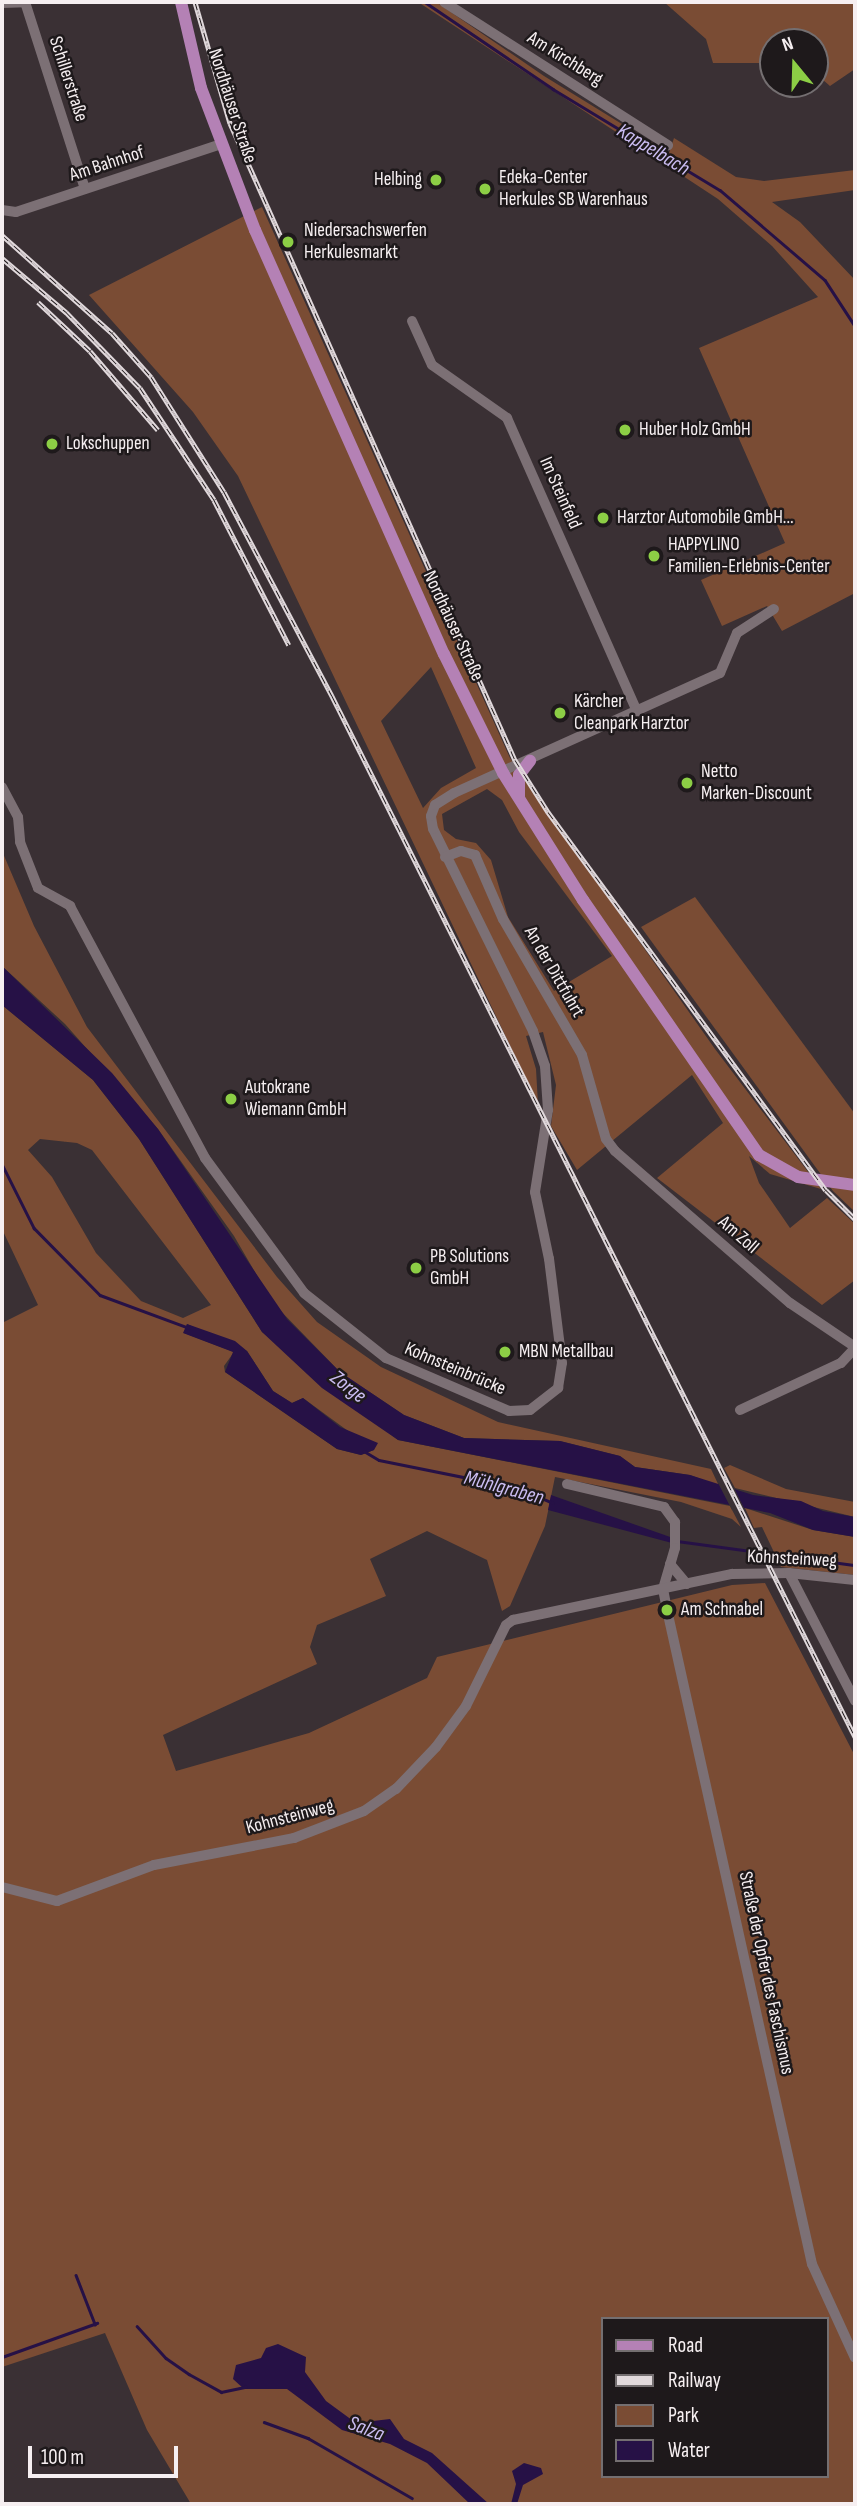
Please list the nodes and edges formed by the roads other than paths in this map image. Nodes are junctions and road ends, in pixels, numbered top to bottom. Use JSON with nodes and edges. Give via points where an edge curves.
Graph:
{"nodes":[{"id":1,"x":26,"y":2,"type":"edge"},
{"id":2,"x":181,"y":2,"type":"edge"},
{"id":3,"x":444,"y":2,"type":"edge"},
{"id":4,"x":2,"y":3,"type":"edge"},
{"id":5,"x":222,"y":144,"type":"junction"},
{"id":6,"x":668,"y":145,"type":"dead end"},
{"id":7,"x":85,"y":189,"type":"junction"},
{"id":8,"x":2,"y":210,"type":"edge"},
{"id":9,"x":412,"y":321,"type":"dead end"},
{"id":10,"x":774,"y":609,"type":"dead end"},
{"id":11,"x":637,"y":711,"type":"junction"},
{"id":12,"x":530,"y":761,"type":"junction"},
{"id":13,"x":503,"y":773,"type":"junction"},
{"id":14,"x":2,"y":787,"type":"edge"},
{"id":15,"x":519,"y":801,"type":"junction"},
{"id":16,"x":445,"y":857,"type":"junction"},
{"id":17,"x":606,"y":1139,"type":"joint"},
{"id":18,"x":855,"y":1185,"type":"edge"},
{"id":19,"x":855,"y":1347,"type":"edge"},
{"id":20,"x":740,"y":1410,"type":"dead end"},
{"id":21,"x":567,"y":1484,"type":"dead end"},
{"id":22,"x":670,"y":1564,"type":"junction"},
{"id":23,"x":789,"y":1573,"type":"junction"},
{"id":24,"x":855,"y":1580,"type":"edge"},
{"id":25,"x":687,"y":1584,"type":"junction"},
{"id":26,"x":663,"y":1589,"type":"junction"},
{"id":27,"x":855,"y":1701,"type":"edge"},
{"id":28,"x":2,"y":1887,"type":"edge"},
{"id":29,"x":855,"y":2358,"type":"edge"}],
"edges":[{"from":1,"to":4,"type":"street","name":"Schillerstraße"},
{"from":1,"to":7,"type":"street","name":"Schillerstraße"},
{"from":2,"to":5,"type":"main road","name":"Nordhäuser Straße","via":[[201,88]]},
{"from":3,"to":6,"type":"street","name":"Am Kirchberg"},
{"from":5,"to":7,"type":"street","name":"Am Bahnhof"},
{"from":5,"to":13,"type":"main road","name":"Nordhäuser Straße","via":[[309,358]]},
{"from":7,"to":8,"type":"street","name":"Am Bahnhof","via":[[16,212]]},
{"from":9,"to":11,"type":"street","name":"Im Steinfeld","via":[[432,365],[507,418]]},
{"from":10,"to":11,"type":"street","via":[[737,633],[720,673]]},
{"from":11,"to":12,"type":"street"},
{"from":12,"to":13,"type":"street"},
{"from":12,"to":15,"type":"main road","via":[[519,775]]},
{"from":13,"to":15,"type":"main road","name":"Nordhäuser Straße"},
{"from":13,"to":16,"type":"street","name":"Kohnsteinbrücke","via":[[435,805],[432,830]]},
{"from":14,"to":16,"type":"street","name":"Kohnsteinbrücke","via":[[18,817],[20,842],[38,888],[71,906],[205,1158],[304,1293],[386,1359],[509,1411],[530,1410],[552,1396],[561,1376],[557,1311],[534,1192],[548,1110],[541,1050]]},
{"from":15,"to":18,"type":"main road","name":"Nordhäuser Straße","via":[[759,1155],[786,1173]]},
{"from":16,"to":17,"type":"street","name":"An der Dittfuhrt","via":[[461,851],[475,855],[503,919],[582,1055]]},
{"from":17,"to":19,"type":"street","name":"Am Zoll","via":[[790,1303]]},
{"from":19,"to":20,"type":"street","name":"Am Zoll","via":[[841,1363]]},
{"from":21,"to":22,"type":"street","via":[[664,1507],[675,1522],[677,1536]]},
{"from":22,"to":25,"type":"street"},
{"from":22,"to":26,"type":"street"},
{"from":23,"to":24,"type":"street","name":"Kohnsteinweg"},
{"from":23,"to":25,"type":"street","name":"Kohnsteinweg","via":[[732,1574]]},
{"from":23,"to":27,"type":"street"},
{"from":25,"to":26,"type":"street","name":"Kohnsteinweg"},
{"from":26,"to":28,"type":"street","name":"Kohnsteinweg","via":[[506,1625],[466,1706],[436,1747],[396,1789],[344,1821],[294,1838],[154,1865],[57,1901]]},
{"from":26,"to":29,"type":"street","name":"Straße der Opfer des Faschismus","via":[[812,2264]]}]}
